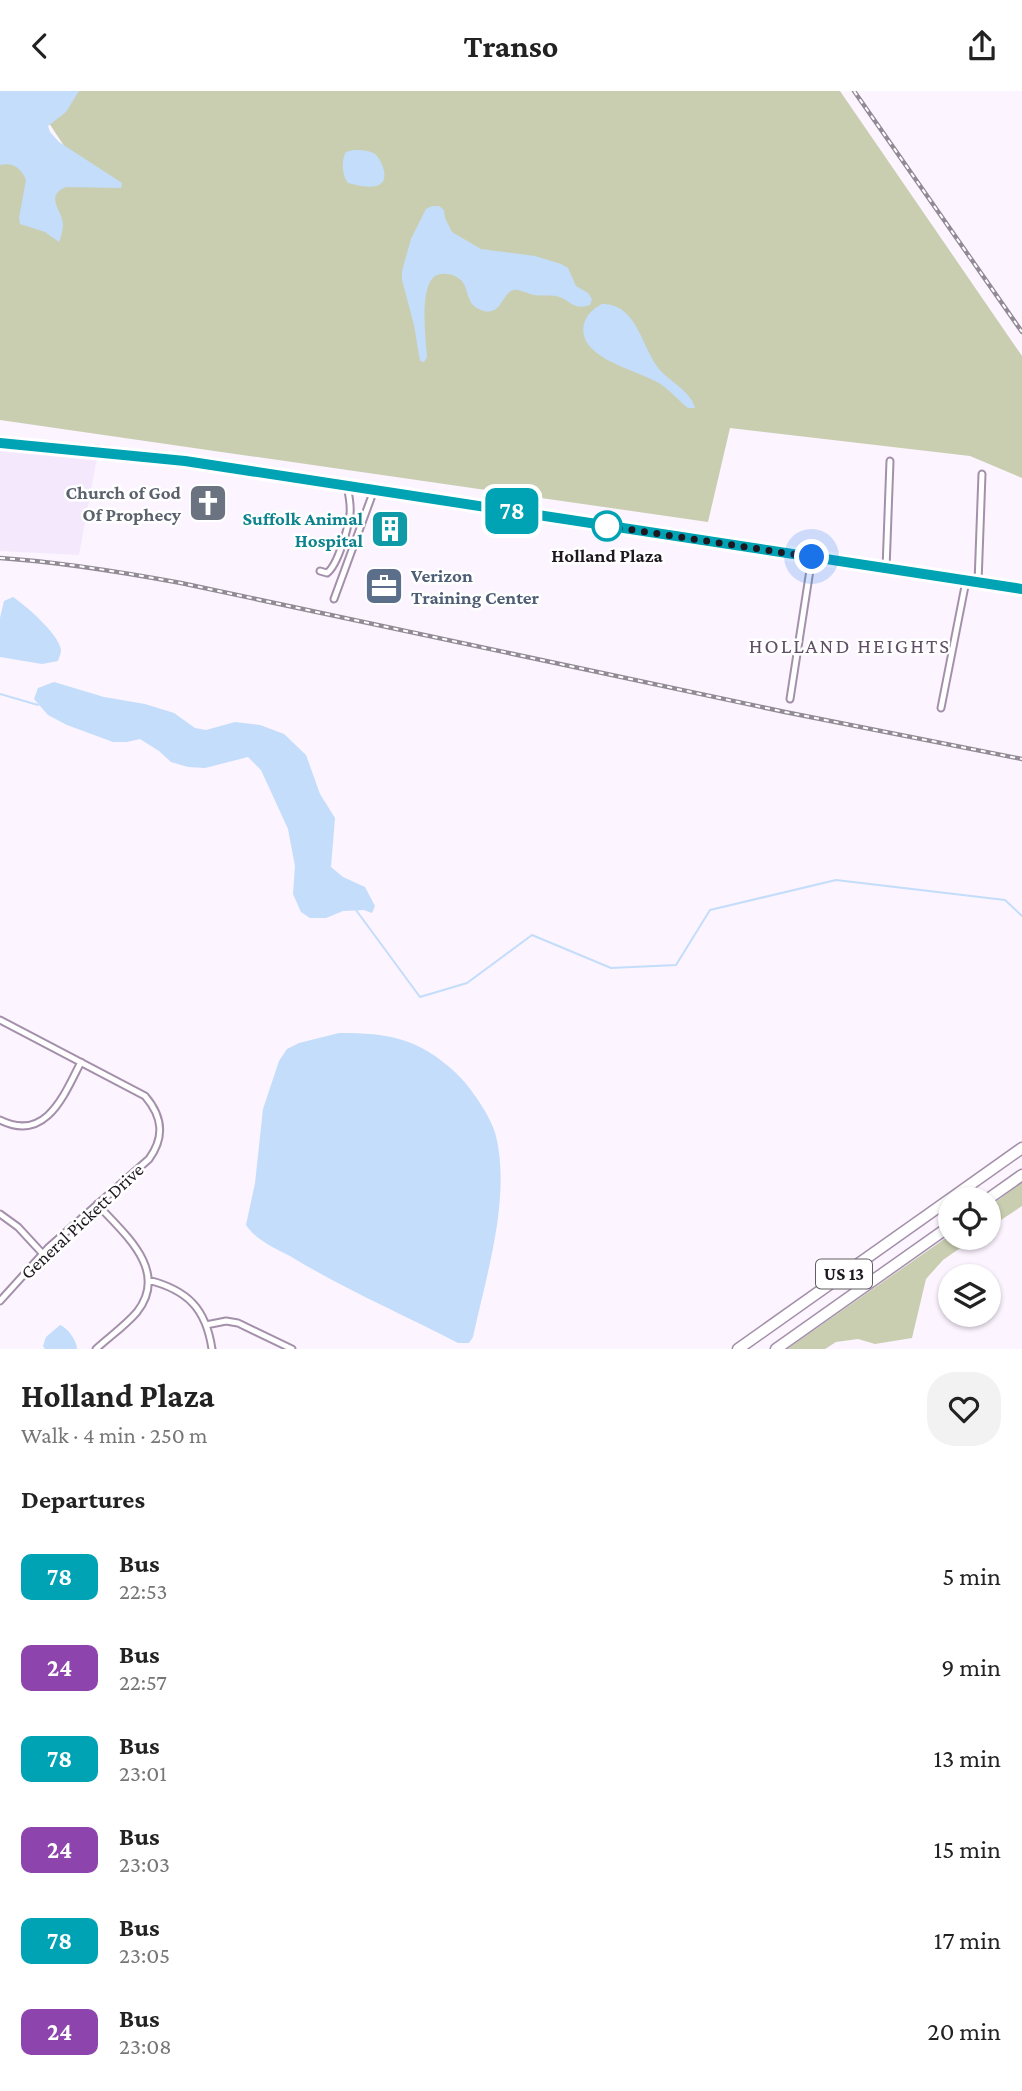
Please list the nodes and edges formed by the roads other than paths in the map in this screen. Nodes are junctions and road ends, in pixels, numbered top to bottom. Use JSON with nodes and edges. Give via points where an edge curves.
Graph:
{"nodes":[{"id":1,"x":0,"y":443,"type":"edge"},
{"id":2,"x":890,"y":461,"type":"dead end"},
{"id":3,"x":982,"y":474,"type":"dead end"},
{"id":4,"x":347,"y":486,"type":"junction"},
{"id":5,"x":374,"y":490,"type":"junction"},
{"id":6,"x":812,"y":557,"type":"junction"},
{"id":7,"x":886,"y":569,"type":"junction"},
{"id":8,"x":320,"y":571,"type":"dead end"},
{"id":9,"x":966,"y":581,"type":"junction"},
{"id":10,"x":978,"y":583,"type":"junction"},
{"id":11,"x":1022,"y":589,"type":"edge"},
{"id":12,"x":334,"y":599,"type":"dead end"},
{"id":13,"x":790,"y":699,"type":"dead end"},
{"id":14,"x":942,"y":708,"type":"dead end"},
{"id":15,"x":0,"y":1020,"type":"edge"},
{"id":16,"x":81,"y":1062,"type":"junction"},
{"id":17,"x":0,"y":1120,"type":"edge"},
{"id":18,"x":1022,"y":1148,"type":"edge"},
{"id":19,"x":1022,"y":1175,"type":"edge"},
{"id":20,"x":967,"y":1187,"type":"edge"},
{"id":21,"x":1001,"y":1190,"type":"edge"},
{"id":22,"x":97,"y":1204,"type":"junction"},
{"id":23,"x":938,"y":1207,"type":"edge"},
{"id":24,"x":0,"y":1214,"type":"edge"},
{"id":25,"x":938,"y":1234,"type":"edge"},
{"id":26,"x":42,"y":1253,"type":"junction"},
{"id":27,"x":148,"y":1280,"type":"junction"},
{"id":28,"x":0,"y":1301,"type":"edge"},
{"id":29,"x":206,"y":1325,"type":"junction"},
{"id":30,"x":96,"y":1349,"type":"edge"},
{"id":31,"x":212,"y":1349,"type":"edge"},
{"id":32,"x":292,"y":1349,"type":"edge"},
{"id":33,"x":738,"y":1349,"type":"edge"},
{"id":34,"x":776,"y":1349,"type":"edge"}],
"edges":[{"from":1,"to":4,"type":"main road","via":[[163,458]]},
{"from":2,"to":7,"type":"street"},
{"from":3,"to":10,"type":"street"},
{"from":4,"to":5,"type":"main road"},
{"from":4,"to":8,"type":"street","via":[[350,516],[343,540],[332,569]]},
{"from":5,"to":6,"type":"main road"},
{"from":5,"to":12,"type":"street"},
{"from":6,"to":7,"type":"main road"},
{"from":6,"to":13,"type":"street"},
{"from":7,"to":9,"type":"main road"},
{"from":9,"to":10,"type":"main road"},
{"from":9,"to":14,"type":"street"},
{"from":10,"to":11,"type":"main road"},
{"from":15,"to":16,"type":"street","name":"General Pickett Drive"},
{"from":16,"to":17,"type":"street","via":[[55,1110],[39,1122],[20,1126]]},
{"from":16,"to":22,"type":"street","name":"General Pickett Drive","via":[[145,1095],[159,1117],[157,1148]]},
{"from":18,"to":20,"type":"highway","number":"US 13"},
{"from":19,"to":21,"type":"highway"},
{"from":22,"to":26,"type":"street","name":"General Pickett Drive"},
{"from":22,"to":27,"type":"street","via":[[140,1253]]},
{"from":23,"to":33,"type":"highway","number":"US 13"},
{"from":24,"to":26,"type":"street"},
{"from":25,"to":34,"type":"highway","number":"US 13"},
{"from":26,"to":28,"type":"street","name":"General Pickett Drive"},
{"from":27,"to":29,"type":"street","via":[[184,1295]]},
{"from":27,"to":30,"type":"street","via":[[140,1308]]},
{"from":29,"to":31,"type":"street"},
{"from":29,"to":32,"type":"street","via":[[238,1323]]}]}
